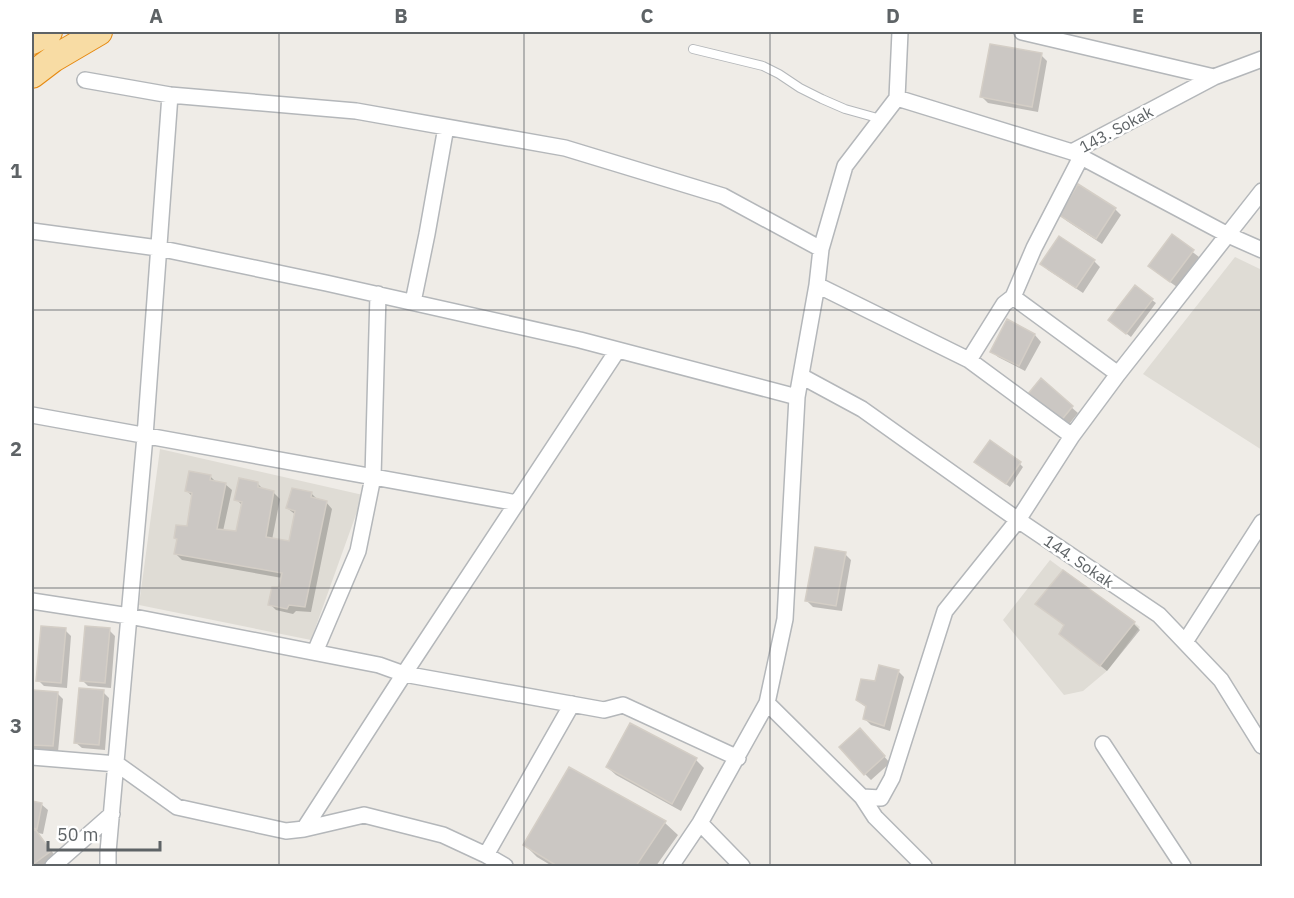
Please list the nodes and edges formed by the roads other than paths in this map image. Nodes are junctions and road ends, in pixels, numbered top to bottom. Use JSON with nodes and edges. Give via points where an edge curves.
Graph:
{"nodes":[{"id":1,"x":48,"y":32,"type":"edge"},
{"id":2,"x":99,"y":32,"type":"edge"},
{"id":3,"x":900,"y":32,"type":"edge"},
{"id":4,"x":1022,"y":32,"type":"edge"},
{"id":5,"x":32,"y":41,"type":"edge"},
{"id":6,"x":693,"y":50,"type":"dead end"},
{"id":7,"x":1263,"y":59,"type":"edge"},
{"id":8,"x":32,"y":75,"type":"edge"},
{"id":9,"x":1214,"y":77,"type":"junction"},
{"id":10,"x":85,"y":80,"type":"dead end"},
{"id":11,"x":170,"y":95,"type":"junction"},
{"id":12,"x":897,"y":98,"type":"junction"},
{"id":13,"x":881,"y":119,"type":"junction"},
{"id":14,"x":446,"y":127,"type":"junction"},
{"id":15,"x":1077,"y":155,"type":"junction"},
{"id":16,"x":1263,"y":191,"type":"edge"},
{"id":17,"x":32,"y":231,"type":"edge"},
{"id":18,"x":1228,"y":235,"type":"junction"},
{"id":19,"x":158,"y":248,"type":"junction"},
{"id":20,"x":821,"y":249,"type":"junction"},
{"id":21,"x":1263,"y":250,"type":"edge"},
{"id":22,"x":817,"y":285,"type":"junction"},
{"id":23,"x":378,"y":294,"type":"junction"},
{"id":24,"x":1013,"y":297,"type":"junction"},
{"id":25,"x":413,"y":302,"type":"junction"},
{"id":26,"x":617,"y":351,"type":"junction"},
{"id":27,"x":969,"y":360,"type":"junction"},
{"id":28,"x":1118,"y":374,"type":"junction"},
{"id":29,"x":801,"y":376,"type":"junction"},
{"id":30,"x":797,"y":397,"type":"junction"},
{"id":31,"x":32,"y":414,"type":"edge"},
{"id":32,"x":145,"y":436,"type":"junction"},
{"id":33,"x":1072,"y":436,"type":"junction"},
{"id":34,"x":373,"y":477,"type":"junction"},
{"id":35,"x":517,"y":503,"type":"junction"},
{"id":36,"x":1018,"y":520,"type":"junction"},
{"id":37,"x":1263,"y":522,"type":"edge"},
{"id":38,"x":32,"y":601,"type":"edge"},
{"id":39,"x":129,"y":616,"type":"junction"},
{"id":40,"x":1185,"y":642,"type":"junction"},
{"id":41,"x":315,"y":652,"type":"junction"},
{"id":42,"x":404,"y":674,"type":"junction"},
{"id":43,"x":767,"y":703,"type":"junction"},
{"id":44,"x":572,"y":704,"type":"junction"},
{"id":45,"x":1260,"y":735,"type":"edge"},
{"id":46,"x":1103,"y":744,"type":"dead end"},
{"id":47,"x":32,"y":757,"type":"edge"},
{"id":48,"x":738,"y":758,"type":"junction"},
{"id":49,"x":117,"y":764,"type":"junction"},
{"id":50,"x":862,"y":797,"type":"junction"},
{"id":51,"x":112,"y":814,"type":"junction"},
{"id":52,"x":700,"y":823,"type":"junction"},
{"id":53,"x":304,"y":828,"type":"junction"},
{"id":54,"x":486,"y":855,"type":"junction"},
{"id":55,"x":53,"y":867,"type":"edge"},
{"id":56,"x":108,"y":867,"type":"edge"},
{"id":57,"x":505,"y":867,"type":"edge"},
{"id":58,"x":671,"y":867,"type":"edge"},
{"id":59,"x":742,"y":867,"type":"edge"},
{"id":60,"x":924,"y":867,"type":"edge"},
{"id":61,"x":1182,"y":867,"type":"edge"}],
"edges":[{"from":1,"to":5,"type":"highway"},
{"from":2,"to":8,"type":"highway"},
{"from":3,"to":12,"type":"street"},
{"from":4,"to":9,"type":"street"},
{"from":6,"to":13,"type":"lane","via":[[763,66],[822,99]]},
{"from":7,"to":9,"type":"street","name":"143. Sokak"},
{"from":9,"to":15,"type":"street","name":"143. Sokak"},
{"from":10,"to":11,"type":"street"},
{"from":11,"to":14,"type":"street","via":[[356,111]]},
{"from":11,"to":19,"type":"street"},
{"from":12,"to":13,"type":"street"},
{"from":12,"to":15,"type":"street","name":"143. Sokak"},
{"from":13,"to":20,"type":"street","via":[[845,166]]},
{"from":14,"to":20,"type":"street","via":[[565,148],[723,196]]},
{"from":14,"to":25,"type":"street"},
{"from":15,"to":18,"type":"street"},
{"from":15,"to":24,"type":"street"},
{"from":16,"to":18,"type":"street"},
{"from":17,"to":19,"type":"street"},
{"from":18,"to":21,"type":"street"},
{"from":18,"to":28,"type":"street"},
{"from":19,"to":23,"type":"street"},
{"from":19,"to":32,"type":"street"},
{"from":20,"to":22,"type":"street"},
{"from":22,"to":27,"type":"street"},
{"from":22,"to":29,"type":"street"},
{"from":23,"to":25,"type":"street"},
{"from":23,"to":34,"type":"street"},
{"from":24,"to":27,"type":"street","via":[[1004,304]]},
{"from":24,"to":28,"type":"street"},
{"from":25,"to":26,"type":"street"},
{"from":26,"to":30,"type":"street"},
{"from":26,"to":35,"type":"street"},
{"from":27,"to":33,"type":"street"},
{"from":28,"to":33,"type":"street"},
{"from":29,"to":30,"type":"street"},
{"from":29,"to":36,"type":"street","name":"144. Sokak","via":[[862,409]]},
{"from":30,"to":43,"type":"street","via":[[784,619]]},
{"from":31,"to":32,"type":"street"},
{"from":32,"to":34,"type":"street"},
{"from":32,"to":39,"type":"street"},
{"from":33,"to":36,"type":"street"},
{"from":34,"to":35,"type":"street"},
{"from":34,"to":41,"type":"street","via":[[358,551]]},
{"from":35,"to":42,"type":"street"},
{"from":36,"to":40,"type":"street","name":"144. Sokak","via":[[1159,615]]},
{"from":36,"to":50,"type":"street","via":[[945,611],[892,778],[881,798]]},
{"from":37,"to":40,"type":"street"},
{"from":38,"to":39,"type":"street"},
{"from":39,"to":41,"type":"street"},
{"from":39,"to":49,"type":"street"},
{"from":40,"to":45,"type":"street","name":"144. Sokak","via":[[1221,680]]},
{"from":41,"to":42,"type":"street","via":[[379,664]]},
{"from":42,"to":44,"type":"street"},
{"from":42,"to":53,"type":"street"},
{"from":43,"to":48,"type":"street"},
{"from":43,"to":50,"type":"street"},
{"from":44,"to":48,"type":"street","via":[[604,710],[623,705]]},
{"from":44,"to":54,"type":"street"},
{"from":46,"to":61,"type":"street"},
{"from":47,"to":49,"type":"street"},
{"from":48,"to":52,"type":"street"},
{"from":49,"to":51,"type":"street"},
{"from":49,"to":53,"type":"street","via":[[177,807],[286,831]]},
{"from":50,"to":60,"type":"street","via":[[875,817]]},
{"from":51,"to":55,"type":"street"},
{"from":51,"to":56,"type":"street"},
{"from":52,"to":58,"type":"street"},
{"from":52,"to":59,"type":"street"},
{"from":53,"to":54,"type":"street","via":[[364,815],[443,835]]},
{"from":54,"to":57,"type":"street"}]}
